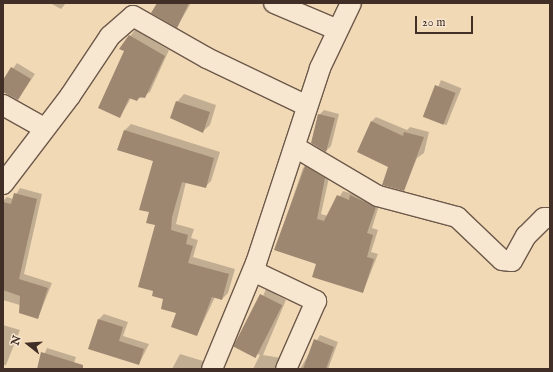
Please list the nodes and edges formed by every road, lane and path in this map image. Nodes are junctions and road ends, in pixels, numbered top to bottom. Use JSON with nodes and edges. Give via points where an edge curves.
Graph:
{"nodes":[{"id":1,"x":274,"y":3,"type":"edge"},
{"id":2,"x":351,"y":3,"type":"edge"},
{"id":3,"x":338,"y":30,"type":"junction"},
{"id":4,"x":3,"y":105,"type":"edge"},
{"id":5,"x":307,"y":106,"type":"junction"},
{"id":6,"x":44,"y":128,"type":"junction"},
{"id":7,"x":295,"y":147,"type":"junction"},
{"id":8,"x":3,"y":184,"type":"edge"},
{"id":9,"x":550,"y":218,"type":"edge"},
{"id":10,"x":253,"y":271,"type":"junction"},
{"id":11,"x":212,"y":369,"type":"edge"},
{"id":12,"x":286,"y":369,"type":"edge"}],
"edges":[{"from":1,"to":3,"type":"street"},
{"from":2,"to":3,"type":"street"},
{"from":3,"to":5,"type":"street","via":[[320,68]]},
{"from":4,"to":6,"type":"street"},
{"from":5,"to":6,"type":"street","via":[[207,58],[133,16],[110,36]]},
{"from":5,"to":7,"type":"street"},
{"from":6,"to":8,"type":"street"},
{"from":7,"to":9,"type":"street","via":[[378,196],[457,217],[502,260],[512,261],[526,236],[544,218]]},
{"from":7,"to":10,"type":"street"},
{"from":10,"to":11,"type":"street"},
{"from":10,"to":12,"type":"street","via":[[316,301]]}]}
